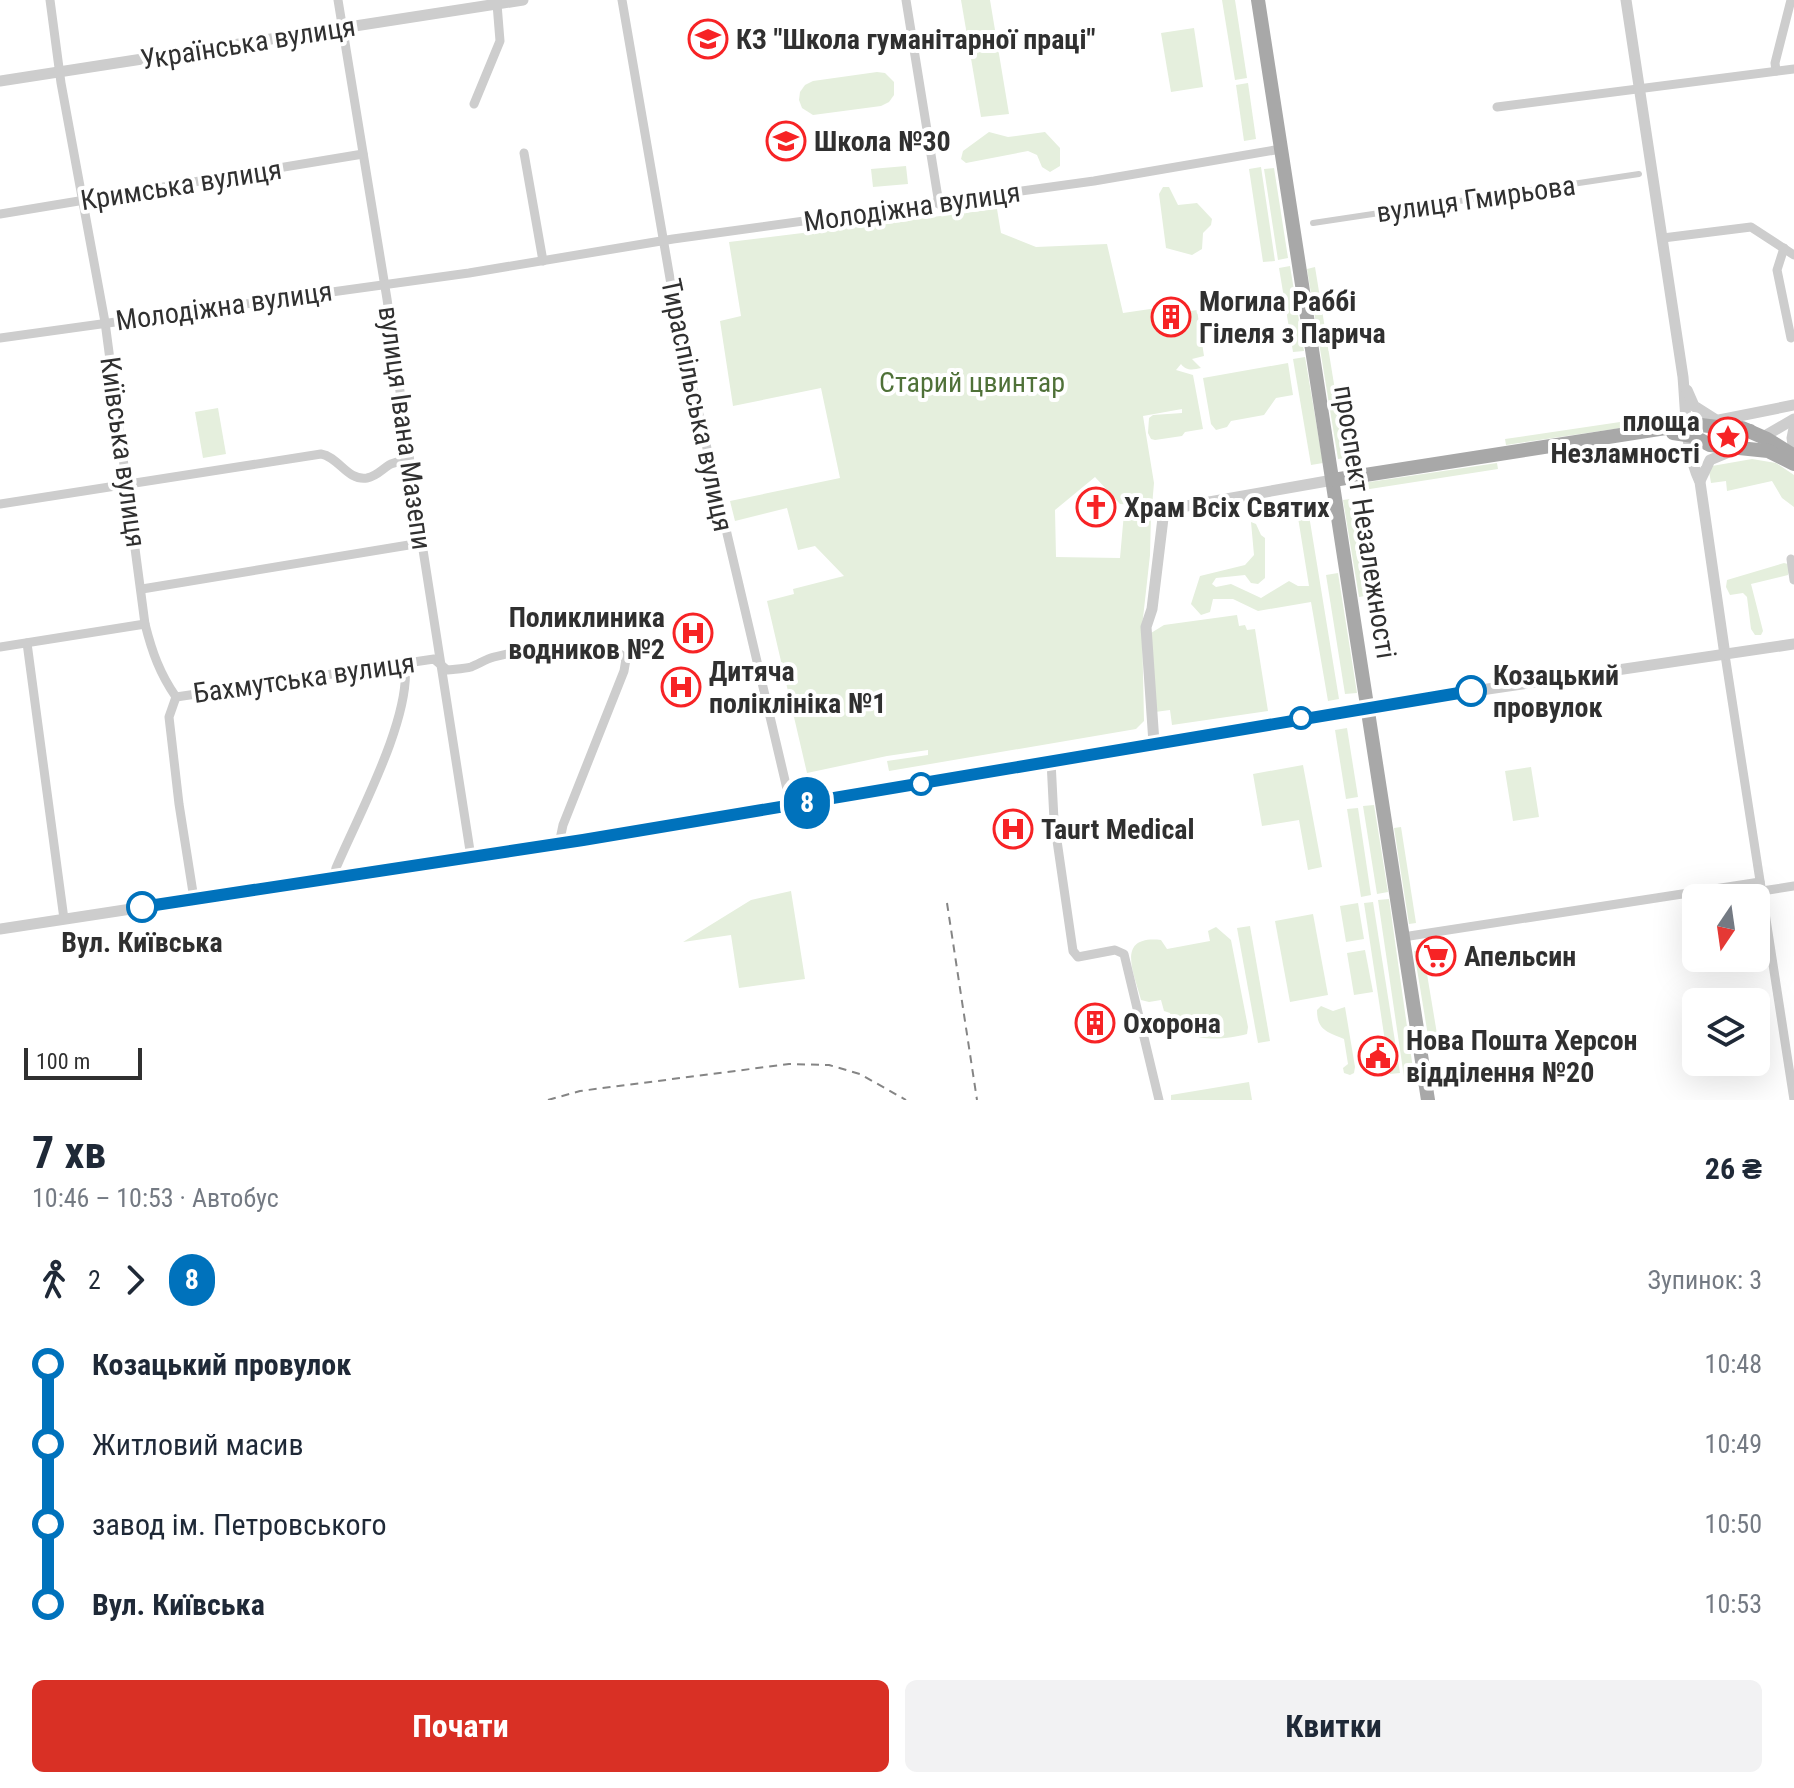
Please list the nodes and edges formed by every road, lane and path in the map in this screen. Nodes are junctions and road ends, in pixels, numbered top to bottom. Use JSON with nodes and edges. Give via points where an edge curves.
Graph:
{"nodes":[{"id":1,"x":50,"y":0,"type":"edge"},
{"id":2,"x":338,"y":0,"type":"edge"},
{"id":3,"x":523,"y":0,"type":"edge"},
{"id":4,"x":622,"y":0,"type":"edge"},
{"id":5,"x":906,"y":0,"type":"edge"},
{"id":6,"x":1258,"y":0,"type":"edge"},
{"id":7,"x":1626,"y":0,"type":"edge"},
{"id":8,"x":1791,"y":0,"type":"edge"},
{"id":9,"x":497,"y":4,"type":"junction"},
{"id":10,"x":342,"y":29,"type":"junction"},
{"id":11,"x":1794,"y":69,"type":"edge"},
{"id":12,"x":1776,"y":71,"type":"junction"},
{"id":13,"x":59,"y":73,"type":"junction"},
{"id":14,"x":0,"y":81,"type":"edge"},
{"id":15,"x":1640,"y":88,"type":"junction"},
{"id":16,"x":474,"y":104,"type":"dead end"},
{"id":17,"x":1497,"y":107,"type":"dead end"},
{"id":18,"x":1281,"y":149,"type":"junction"},
{"id":19,"x":524,"y":153,"type":"dead end"},
{"id":20,"x":363,"y":154,"type":"junction"},
{"id":21,"x":1639,"y":174,"type":"dead end"},
{"id":22,"x":81,"y":201,"type":"junction"},
{"id":23,"x":939,"y":204,"type":"junction"},
{"id":24,"x":0,"y":214,"type":"edge"},
{"id":25,"x":1313,"y":223,"type":"dead end"},
{"id":26,"x":1663,"y":238,"type":"junction"},
{"id":27,"x":662,"y":241,"type":"junction"},
{"id":28,"x":1784,"y":248,"type":"junction"},
{"id":29,"x":1794,"y":255,"type":"edge"},
{"id":30,"x":543,"y":261,"type":"junction"},
{"id":31,"x":385,"y":285,"type":"junction"},
{"id":32,"x":105,"y":322,"type":"junction"},
{"id":33,"x":0,"y":338,"type":"edge"},
{"id":34,"x":1791,"y":338,"type":"dead end"},
{"id":35,"x":1687,"y":397,"type":"junction"},
{"id":36,"x":1794,"y":405,"type":"edge"},
{"id":37,"x":1794,"y":419,"type":"edge"},
{"id":38,"x":1794,"y":428,"type":"edge"},
{"id":39,"x":1687,"y":429,"type":"junction"},
{"id":40,"x":1752,"y":440,"type":"junction"},
{"id":41,"x":1794,"y":454,"type":"edge"},
{"id":42,"x":409,"y":459,"type":"junction"},
{"id":43,"x":1794,"y":464,"type":"edge"},
{"id":44,"x":1333,"y":480,"type":"junction"},
{"id":45,"x":1700,"y":482,"type":"junction"},
{"id":46,"x":128,"y":484,"type":"junction"},
{"id":47,"x":0,"y":504,"type":"edge"},
{"id":48,"x":421,"y":543,"type":"junction"},
{"id":49,"x":1791,"y":559,"type":"dead end"},
{"id":50,"x":1794,"y":580,"type":"edge"},
{"id":51,"x":142,"y":589,"type":"junction"},
{"id":52,"x":145,"y":624,"type":"junction"},
{"id":53,"x":27,"y":643,"type":"junction"},
{"id":54,"x":1794,"y":644,"type":"edge"},
{"id":55,"x":0,"y":647,"type":"edge"},
{"id":56,"x":1725,"y":655,"type":"junction"},
{"id":57,"x":405,"y":665,"type":"junction"},
{"id":58,"x":441,"y":665,"type":"junction"},
{"id":59,"x":176,"y":697,"type":"junction"},
{"id":60,"x":1367,"y":708,"type":"junction"},
{"id":61,"x":1154,"y":743,"type":"junction"},
{"id":62,"x":1051,"y":761,"type":"junction"},
{"id":63,"x":791,"y":806,"type":"junction"},
{"id":64,"x":559,"y":844,"type":"junction"},
{"id":65,"x":471,"y":857,"type":"junction"},
{"id":66,"x":334,"y":878,"type":"junction"},
{"id":67,"x":1761,"y":884,"type":"edge"},
{"id":68,"x":1794,"y":886,"type":"edge"},
{"id":69,"x":1770,"y":887,"type":"edge"},
{"id":70,"x":1682,"y":898,"type":"edge"},
{"id":71,"x":194,"y":899,"type":"junction"},
{"id":72,"x":64,"y":919,"type":"junction"},
{"id":73,"x":0,"y":929,"type":"edge"},
{"id":74,"x":1403,"y":937,"type":"junction"},
{"id":75,"x":1770,"y":945,"type":"edge"},
{"id":76,"x":1159,"y":1100,"type":"edge"},
{"id":77,"x":1428,"y":1100,"type":"edge"},
{"id":78,"x":1794,"y":1100,"type":"edge"}],
"edges":[{"from":1,"to":13,"type":"street","name":"Київська вулиця"},
{"from":2,"to":10,"type":"street","name":"вулиця Івана Мазепи"},
{"from":3,"to":9,"type":"street","name":"Українська вулиця"},
{"from":4,"to":27,"type":"street","name":"Тираспільська вулиця"},
{"from":5,"to":23,"type":"street"},
{"from":6,"to":18,"type":"main road","name":"проспект Незалежності"},
{"from":7,"to":15,"type":"street"},
{"from":8,"to":12,"type":"street"},
{"from":9,"to":10,"type":"street","name":"Українська вулиця"},
{"from":9,"to":16,"type":"street","via":[[500,41]]},
{"from":10,"to":13,"type":"street","name":"Українська вулиця"},
{"from":10,"to":20,"type":"street","name":"вулиця Івана Мазепи"},
{"from":11,"to":12,"type":"street"},
{"from":12,"to":15,"type":"street"},
{"from":13,"to":14,"type":"street","name":"Українська вулиця"},
{"from":13,"to":22,"type":"street","name":"Київська вулиця"},
{"from":15,"to":17,"type":"street"},
{"from":15,"to":26,"type":"street"},
{"from":18,"to":23,"type":"street","name":"Молодіжна вулиця"},
{"from":18,"to":44,"type":"main road","name":"проспект Незалежності"},
{"from":19,"to":30,"type":"street"},
{"from":20,"to":22,"type":"street","name":"Кримська вулиця"},
{"from":20,"to":31,"type":"street","name":"вулиця Івана Мазепи"},
{"from":21,"to":25,"type":"street","name":"вулиця Гмирьова"},
{"from":22,"to":24,"type":"street","name":"Кримська вулиця"},
{"from":22,"to":32,"type":"street","name":"Київська вулиця"},
{"from":23,"to":27,"type":"street","name":"Молодіжна вулиця"},
{"from":26,"to":28,"type":"street","via":[[1751,227]]},
{"from":26,"to":35,"type":"street"},
{"from":27,"to":30,"type":"street","name":"Молодіжна вулиця"},
{"from":27,"to":63,"type":"street","name":"Тираспільська вулиця","via":[[695,406]]},
{"from":28,"to":29,"type":"street"},
{"from":28,"to":34,"type":"street","via":[[1777,270]]},
{"from":30,"to":31,"type":"street","name":"Молодіжна вулиця"},
{"from":31,"to":32,"type":"street","name":"Молодіжна вулиця"},
{"from":31,"to":42,"type":"street","name":"вулиця Івана Мазепи"},
{"from":32,"to":33,"type":"street","name":"Молодіжна вулиця"},
{"from":32,"to":46,"type":"street","name":"Київська вулиця"},
{"from":35,"to":39,"type":"street"},
{"from":35,"to":39,"type":"street"},
{"from":35,"to":39,"type":"street","via":[[1700,411]]},
{"from":36,"to":39,"type":"street"},
{"from":37,"to":40,"type":"street"},
{"from":38,"to":41,"type":"street"},
{"from":39,"to":40,"type":"main road"},
{"from":39,"to":40,"type":"main road","via":[[1710,445]]},
{"from":39,"to":44,"type":"main road"},
{"from":39,"to":45,"type":"street"},
{"from":40,"to":41,"type":"main road"},
{"from":40,"to":43,"type":"main road"},
{"from":40,"to":45,"type":"street","via":[[1710,460]]},
{"from":42,"to":46,"type":"street","via":[[369,478],[353,476],[321,454]]},
{"from":42,"to":48,"type":"street","name":"вулиця Івана Мазепи"},
{"from":44,"to":60,"type":"main road","name":"проспект Незалежності"},
{"from":44,"to":61,"type":"street","via":[[1164,510],[1146,627]]},
{"from":45,"to":56,"type":"street"},
{"from":46,"to":47,"type":"street"},
{"from":46,"to":51,"type":"street","name":"Київська вулиця"},
{"from":48,"to":51,"type":"street"},
{"from":48,"to":58,"type":"street","name":"вулиця Івана Мазепи"},
{"from":49,"to":50,"type":"street"},
{"from":51,"to":52,"type":"street","name":"Київська вулиця"},
{"from":52,"to":53,"type":"street"},
{"from":52,"to":59,"type":"street","name":"Київська вулиця","via":[[153,657]]},
{"from":53,"to":55,"type":"street"},
{"from":53,"to":72,"type":"street"},
{"from":54,"to":56,"type":"street"},
{"from":56,"to":60,"type":"street"},
{"from":56,"to":67,"type":"street"},
{"from":57,"to":58,"type":"street","name":"Бахмутська вулиця","via":[[434,659]]},
{"from":57,"to":59,"type":"street","name":"Бахмутська вулиця"},
{"from":57,"to":66,"type":"street","via":[[396,724]]},
{"from":58,"to":64,"type":"street","name":"Бахмутська вулиця","via":[[447,670],[469,668],[491,657],[570,645],[600,646],[626,659]]},
{"from":58,"to":65,"type":"street","name":"вулиця Івана Мазепи"},
{"from":59,"to":71,"type":"street","via":[[169,717]]},
{"from":60,"to":61,"type":"street"},
{"from":60,"to":74,"type":"main road","name":"проспект Незалежності"},
{"from":61,"to":62,"type":"street"},
{"from":62,"to":63,"type":"street"},
{"from":62,"to":76,"type":"street","via":[[1073,951],[1078,957],[1115,950],[1124,954]]},
{"from":63,"to":64,"type":"street"},
{"from":64,"to":65,"type":"street"},
{"from":65,"to":66,"type":"street"},
{"from":66,"to":71,"type":"street"},
{"from":68,"to":69,"type":"street"},
{"from":70,"to":74,"type":"street"},
{"from":71,"to":72,"type":"street"},
{"from":72,"to":73,"type":"street"},
{"from":74,"to":77,"type":"main road","name":"проспект Незалежності"},
{"from":75,"to":78,"type":"street"}]}
